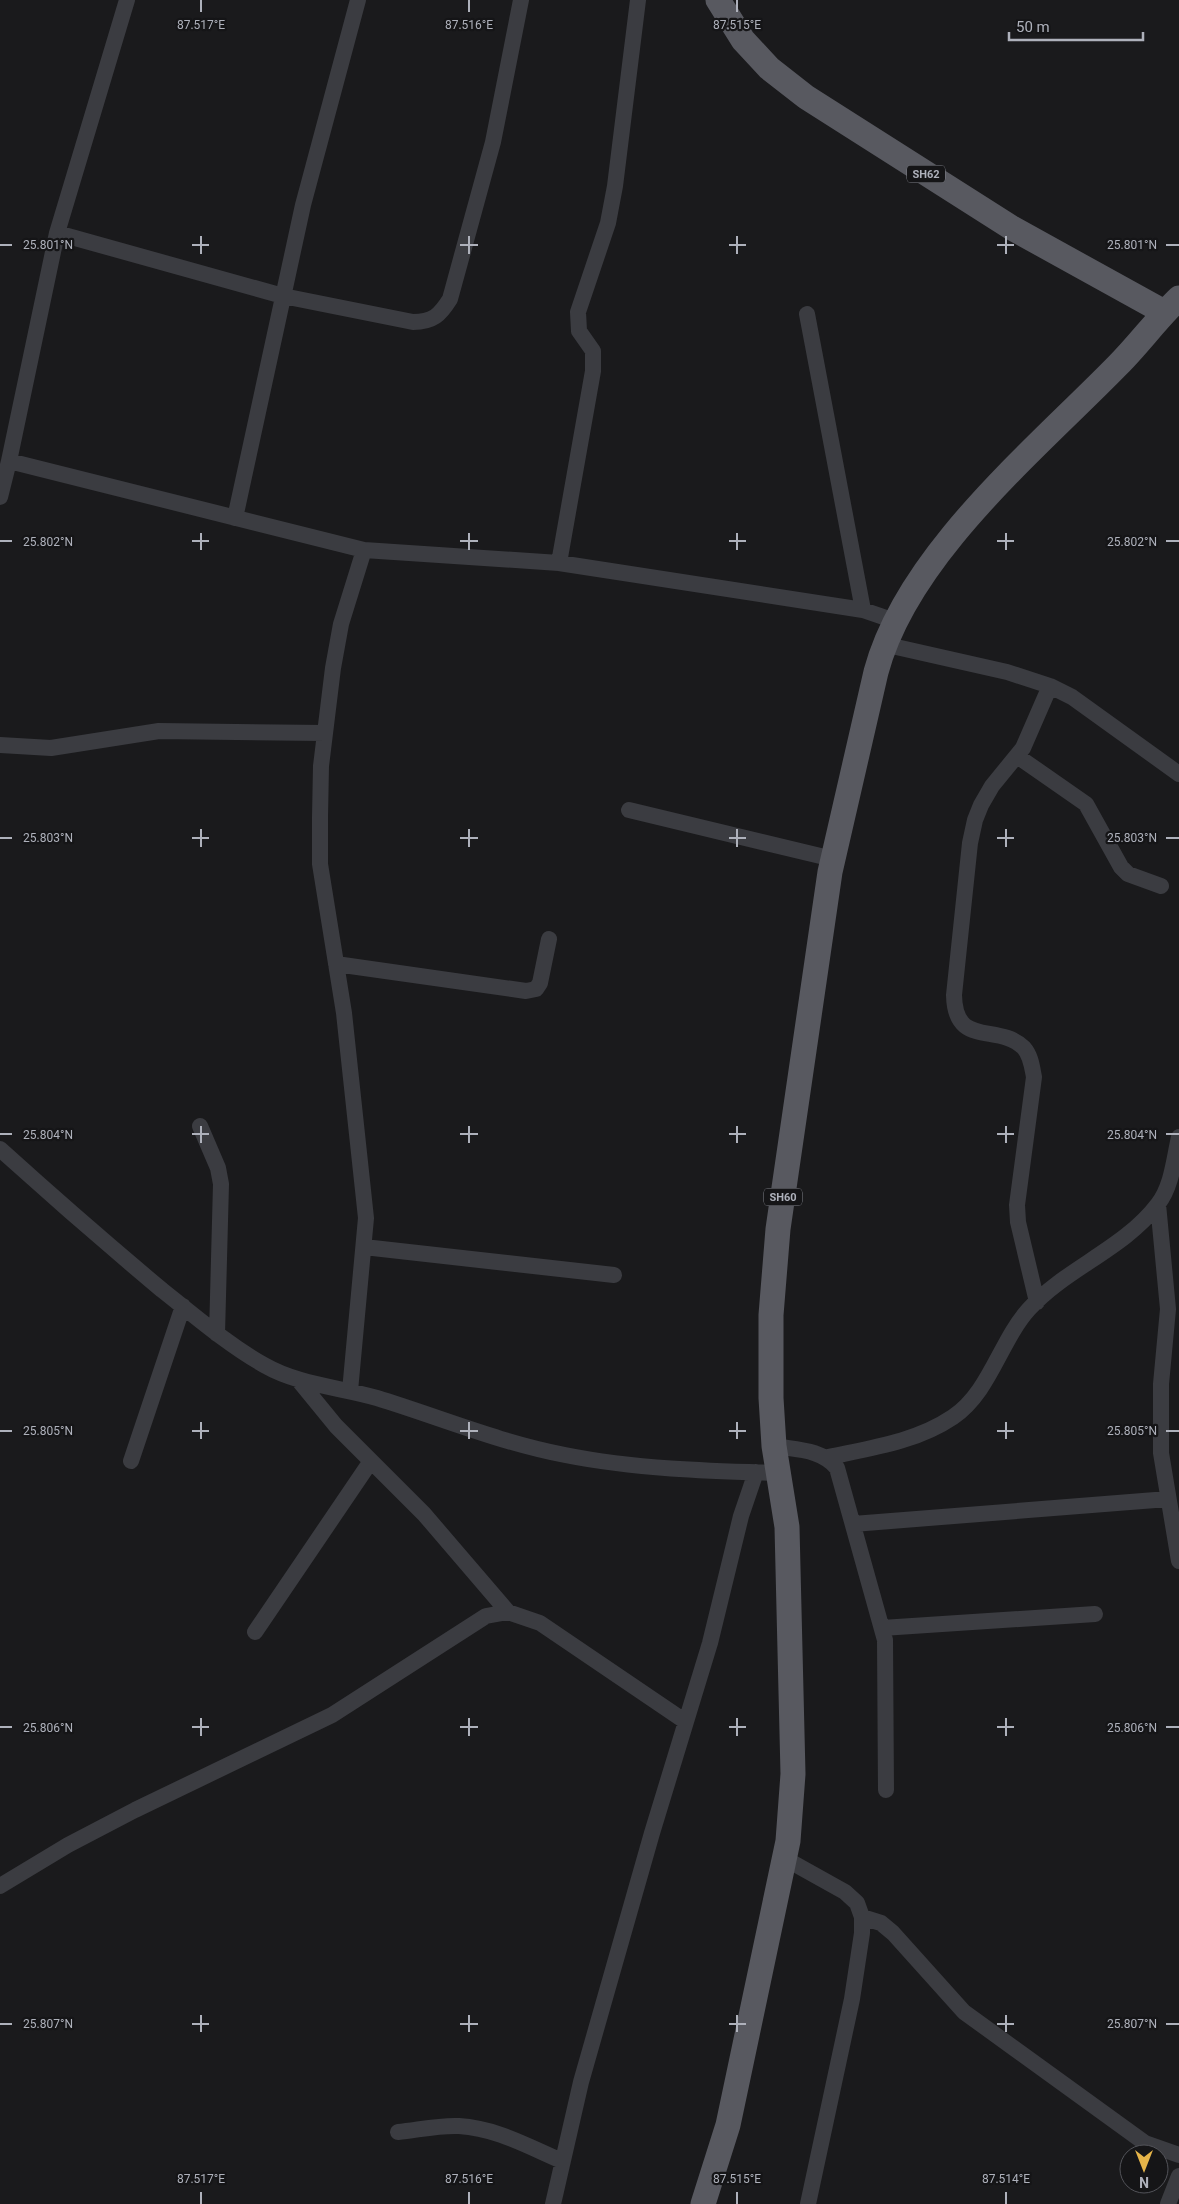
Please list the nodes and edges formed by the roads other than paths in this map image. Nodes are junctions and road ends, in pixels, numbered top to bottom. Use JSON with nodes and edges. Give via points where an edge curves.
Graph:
{"nodes":[{"id":1,"x":127,"y":0,"type":"edge"},
{"id":2,"x":358,"y":0,"type":"edge"},
{"id":3,"x":521,"y":0,"type":"edge"},
{"id":4,"x":638,"y":0,"type":"edge"},
{"id":5,"x":718,"y":0,"type":"edge"},
{"id":6,"x":57,"y":233,"type":"junction"},
{"id":7,"x":283,"y":296,"type":"junction"},
{"id":8,"x":1174,"y":311,"type":"edge"},
{"id":9,"x":806,"y":314,"type":"dead end"},
{"id":10,"x":5,"y":467,"type":"edge"},
{"id":11,"x":0,"y":497,"type":"edge"},
{"id":12,"x":235,"y":518,"type":"junction"},
{"id":13,"x":364,"y":550,"type":"junction"},
{"id":14,"x":559,"y":563,"type":"junction"},
{"id":15,"x":863,"y":610,"type":"junction"},
{"id":16,"x":894,"y":621,"type":"junction"},
{"id":17,"x":883,"y":644,"type":"junction"},
{"id":18,"x":1050,"y":686,"type":"junction"},
{"id":19,"x":325,"y":733,"type":"junction"},
{"id":20,"x":0,"y":745,"type":"edge"},
{"id":21,"x":1017,"y":756,"type":"junction"},
{"id":22,"x":1179,"y":774,"type":"edge"},
{"id":23,"x":629,"y":810,"type":"dead end"},
{"id":24,"x":833,"y":859,"type":"junction"},
{"id":25,"x":1161,"y":886,"type":"dead end"},
{"id":26,"x":549,"y":939,"type":"dead end"},
{"id":27,"x":336,"y":964,"type":"junction"},
{"id":28,"x":200,"y":1126,"type":"dead end"},
{"id":29,"x":1179,"y":1137,"type":"edge"},
{"id":30,"x":0,"y":1149,"type":"edge"},
{"id":31,"x":1158,"y":1204,"type":"junction"},
{"id":32,"x":364,"y":1247,"type":"junction"},
{"id":33,"x":614,"y":1275,"type":"dead end"},
{"id":34,"x":1037,"y":1302,"type":"junction"},
{"id":35,"x":183,"y":1306,"type":"junction"},
{"id":36,"x":216,"y":1334,"type":"junction"},
{"id":37,"x":300,"y":1382,"type":"junction"},
{"id":38,"x":350,"y":1391,"type":"junction"},
{"id":39,"x":774,"y":1446,"type":"junction"},
{"id":40,"x":828,"y":1457,"type":"junction"},
{"id":41,"x":131,"y":1461,"type":"dead end"},
{"id":42,"x":371,"y":1461,"type":"junction"},
{"id":43,"x":1171,"y":1467,"type":"edge"},
{"id":44,"x":767,"y":1473,"type":"junction"},
{"id":45,"x":1168,"y":1499,"type":"junction"},
{"id":46,"x":853,"y":1524,"type":"junction"},
{"id":47,"x":1179,"y":1561,"type":"edge"},
{"id":48,"x":508,"y":1612,"type":"junction"},
{"id":49,"x":1095,"y":1614,"type":"dead end"},
{"id":50,"x":882,"y":1628,"type":"junction"},
{"id":51,"x":255,"y":1632,"type":"dead end"},
{"id":52,"x":686,"y":1722,"type":"junction"},
{"id":53,"x":886,"y":1790,"type":"dead end"},
{"id":54,"x":784,"y":1858,"type":"junction"},
{"id":55,"x":0,"y":1886,"type":"edge"},
{"id":56,"x":862,"y":1917,"type":"junction"},
{"id":57,"x":398,"y":2132,"type":"dead end"},
{"id":58,"x":1179,"y":2156,"type":"edge"},
{"id":59,"x":562,"y":2161,"type":"junction"},
{"id":60,"x":553,"y":2204,"type":"edge"},
{"id":61,"x":703,"y":2204,"type":"edge"},
{"id":62,"x":808,"y":2204,"type":"edge"}],
"edges":[{"from":1,"to":6,"type":"street"},
{"from":2,"to":7,"type":"street","via":[[303,205]]},
{"from":3,"to":7,"type":"street","via":[[493,142],[450,299],[440,316],[427,322],[414,322]]},
{"from":4,"to":14,"type":"street","via":[[615,186],[608,222],[578,312],[579,331],[593,351],[593,371]]},
{"from":5,"to":8,"type":"main road","number":"SH62","via":[[744,40],[769,68],[806,98],[1012,228]]},
{"from":6,"to":7,"type":"street"},
{"from":6,"to":10,"type":"street"},
{"from":7,"to":12,"type":"street"},
{"from":8,"to":16,"type":"main road","number":"SH60","via":[[974,510],[934,560]]},
{"from":9,"to":15,"type":"street"},
{"from":10,"to":11,"type":"street"},
{"from":10,"to":12,"type":"street"},
{"from":12,"to":13,"type":"street"},
{"from":13,"to":14,"type":"street"},
{"from":13,"to":19,"type":"street","via":[[341,624]]},
{"from":14,"to":15,"type":"street"},
{"from":15,"to":16,"type":"street"},
{"from":16,"to":17,"type":"main road","number":"SH60"},
{"from":17,"to":18,"type":"street","via":[[1007,672]]},
{"from":17,"to":24,"type":"main road","number":"SH60"},
{"from":18,"to":21,"type":"street","via":[[1033,729]]},
{"from":18,"to":22,"type":"street","via":[[1072,696]]},
{"from":19,"to":20,"type":"street","via":[[158,731],[51,748]]},
{"from":19,"to":27,"type":"street","via":[[321,766],[320,864]]},
{"from":21,"to":25,"type":"street","via":[[1086,804],[1128,874]]},
{"from":21,"to":34,"type":"street","via":[[992,786],[975,820],[970,843],[955,1009],[965,1027],[1015,1042],[1025,1049],[1031,1060],[1034,1077],[1018,1222]]},
{"from":23,"to":24,"type":"street"},
{"from":24,"to":39,"type":"main road","number":"SH60","via":[[778,1229],[771,1314]]},
{"from":26,"to":27,"type":"street","via":[[536,989]]},
{"from":27,"to":32,"type":"street","via":[[364,1190]]},
{"from":28,"to":36,"type":"street","via":[[218,1168],[221,1184]]},
{"from":29,"to":31,"type":"street","via":[[1166,1191]]},
{"from":30,"to":35,"type":"street","via":[[96,1236]]},
{"from":31,"to":34,"type":"street","via":[[1123,1237],[1064,1278]]},
{"from":31,"to":43,"type":"street","via":[[1168,1310],[1159,1427]]},
{"from":32,"to":33,"type":"street"},
{"from":32,"to":38,"type":"street"},
{"from":34,"to":40,"type":"street","via":[[1017,1324],[982,1384],[955,1415],[928,1431],[897,1442]]},
{"from":35,"to":36,"type":"street"},
{"from":35,"to":41,"type":"street"},
{"from":36,"to":37,"type":"street","via":[[265,1366]]},
{"from":37,"to":38,"type":"street"},
{"from":37,"to":42,"type":"street","via":[[336,1426]]},
{"from":38,"to":44,"type":"street","via":[[504,1440],[564,1455],[624,1464]]},
{"from":39,"to":40,"type":"street"},
{"from":39,"to":44,"type":"main road","number":"SH60"},
{"from":40,"to":46,"type":"street","via":[[837,1468]]},
{"from":42,"to":48,"type":"street","via":[[424,1514]]},
{"from":42,"to":51,"type":"street"},
{"from":43,"to":45,"type":"street"},
{"from":44,"to":52,"type":"street","via":[[740,1516],[710,1643]]},
{"from":44,"to":54,"type":"main road","number":"SH60","via":[[787,1527],[793,1774]]},
{"from":45,"to":46,"type":"street"},
{"from":45,"to":47,"type":"street"},
{"from":46,"to":50,"type":"street"},
{"from":48,"to":52,"type":"street","via":[[540,1623]]},
{"from":48,"to":55,"type":"street","via":[[486,1616],[332,1715],[84,1836]]},
{"from":49,"to":50,"type":"street"},
{"from":50,"to":53,"type":"street","via":[[885,1640]]},
{"from":52,"to":59,"type":"street","via":[[581,2082]]},
{"from":54,"to":56,"type":"street","via":[[845,1892],[857,1903]]},
{"from":54,"to":61,"type":"main road","number":"SH60","via":[[728,2125]]},
{"from":56,"to":58,"type":"street","via":[[881,1923],[893,1933],[964,2012],[1145,2143]]},
{"from":56,"to":62,"type":"street","via":[[852,1999]]},
{"from":57,"to":59,"type":"street","via":[[445,2126],[474,2128],[500,2134]]},
{"from":59,"to":60,"type":"street"}]}
